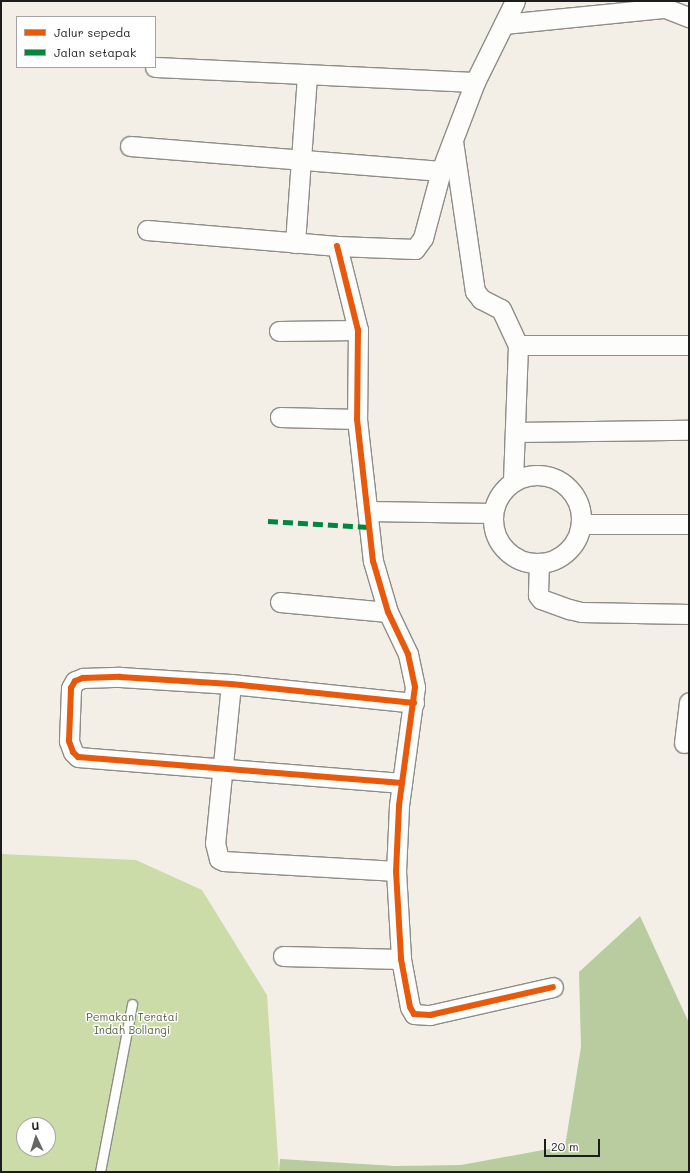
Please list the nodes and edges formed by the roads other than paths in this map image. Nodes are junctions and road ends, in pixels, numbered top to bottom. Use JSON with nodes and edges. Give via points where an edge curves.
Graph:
{"nodes":[{"id":1,"x":515,"y":1,"type":"edge"},
{"id":2,"x":689,"y":17,"type":"edge"},
{"id":3,"x":504,"y":24,"type":"junction"},
{"id":4,"x":156,"y":67,"type":"edge"},
{"id":5,"x":307,"y":74,"type":"junction"},
{"id":6,"x":475,"y":82,"type":"junction"},
{"id":7,"x":453,"y":140,"type":"junction"},
{"id":8,"x":130,"y":146,"type":"dead end"},
{"id":9,"x":300,"y":160,"type":"junction"},
{"id":10,"x":441,"y":171,"type":"junction"},
{"id":11,"x":147,"y":230,"type":"dead end"},
{"id":12,"x":294,"y":243,"type":"junction"},
{"id":13,"x":337,"y":246,"type":"junction"},
{"id":14,"x":358,"y":330,"type":"junction"},
{"id":15,"x":279,"y":331,"type":"dead end"},
{"id":16,"x":518,"y":344,"type":"junction"},
{"id":17,"x":689,"y":345,"type":"edge"},
{"id":18,"x":280,"y":416,"type":"dead end"},
{"id":19,"x":357,"y":419,"type":"junction"},
{"id":20,"x":689,"y":430,"type":"edge"},
{"id":21,"x":515,"y":432,"type":"junction"},
{"id":22,"x":513,"y":482,"type":"junction"},
{"id":23,"x":368,"y":511,"type":"junction"},
{"id":24,"x":492,"y":514,"type":"junction"},
{"id":25,"x":582,"y":524,"type":"junction"},
{"id":26,"x":689,"y":524,"type":"edge"},
{"id":27,"x":539,"y":564,"type":"junction"},
{"id":28,"x":280,"y":602,"type":"dead end"},
{"id":29,"x":388,"y":612,"type":"junction"},
{"id":30,"x":689,"y":614,"type":"edge"},
{"id":31,"x":231,"y":684,"type":"junction"},
{"id":32,"x":689,"y":702,"type":"edge"},
{"id":33,"x":414,"y":703,"type":"junction"},
{"id":34,"x":684,"y":743,"type":"dead end"},
{"id":35,"x":224,"y":768,"type":"junction"},
{"id":36,"x":402,"y":783,"type":"junction"},
{"id":37,"x":396,"y":871,"type":"junction"},
{"id":38,"x":283,"y":956,"type":"dead end"},
{"id":39,"x":401,"y":959,"type":"junction"},
{"id":40,"x":553,"y":987,"type":"dead end"},
{"id":41,"x":132,"y":1004,"type":"dead end"},
{"id":42,"x":100,"y":1172,"type":"edge"}],
"edges":[{"from":1,"to":3,"type":"street"},
{"from":2,"to":3,"type":"street","via":[[665,8]]},
{"from":3,"to":6,"type":"street"},
{"from":4,"to":5,"type":"street"},
{"from":5,"to":6,"type":"street"},
{"from":5,"to":9,"type":"street"},
{"from":6,"to":7,"type":"street"},
{"from":7,"to":10,"type":"street"},
{"from":7,"to":16,"type":"street","via":[[475,292],[481,299],[501,309]]},
{"from":8,"to":9,"type":"street"},
{"from":9,"to":10,"type":"street"},
{"from":9,"to":12,"type":"street"},
{"from":10,"to":13,"type":"street","via":[[423,238],[415,249]]},
{"from":11,"to":12,"type":"street"},
{"from":12,"to":13,"type":"street"},
{"from":13,"to":14,"type":"street"},
{"from":14,"to":15,"type":"street"},
{"from":14,"to":19,"type":"street"},
{"from":16,"to":17,"type":"street"},
{"from":16,"to":21,"type":"street"},
{"from":18,"to":19,"type":"street"},
{"from":19,"to":23,"type":"street"},
{"from":20,"to":21,"type":"street"},
{"from":21,"to":22,"type":"street"},
{"from":22,"to":24,"type":"street","via":[[496,501]]},
{"from":22,"to":25,"type":"street","via":[[532,475],[552,477],[569,487],[580,504]]},
{"from":23,"to":24,"type":"street"},
{"from":23,"to":29,"type":"street","via":[[373,561]]},
{"from":24,"to":27,"type":"street","via":[[494,533],[504,550],[520,561]]},
{"from":25,"to":26,"type":"street"},
{"from":25,"to":27,"type":"street","via":[[575,544],[560,559]]},
{"from":27,"to":30,"type":"street","via":[[538,595],[541,599],[569,609],[581,612]]},
{"from":28,"to":29,"type":"street"},
{"from":29,"to":33,"type":"street","via":[[413,669]]},
{"from":31,"to":33,"type":"street"},
{"from":31,"to":35,"type":"street"},
{"from":31,"to":35,"type":"street","via":[[83,678],[75,681],[70,696],[69,741],[78,757]]},
{"from":32,"to":34,"type":"street"},
{"from":33,"to":36,"type":"street"},
{"from":35,"to":36,"type":"street"},
{"from":35,"to":37,"type":"street","via":[[215,843],[219,859]]},
{"from":36,"to":37,"type":"street"},
{"from":37,"to":39,"type":"street"},
{"from":38,"to":39,"type":"street"},
{"from":39,"to":40,"type":"street","via":[[410,1007],[414,1014],[422,1016]]},
{"from":41,"to":42,"type":"lane"}]}
